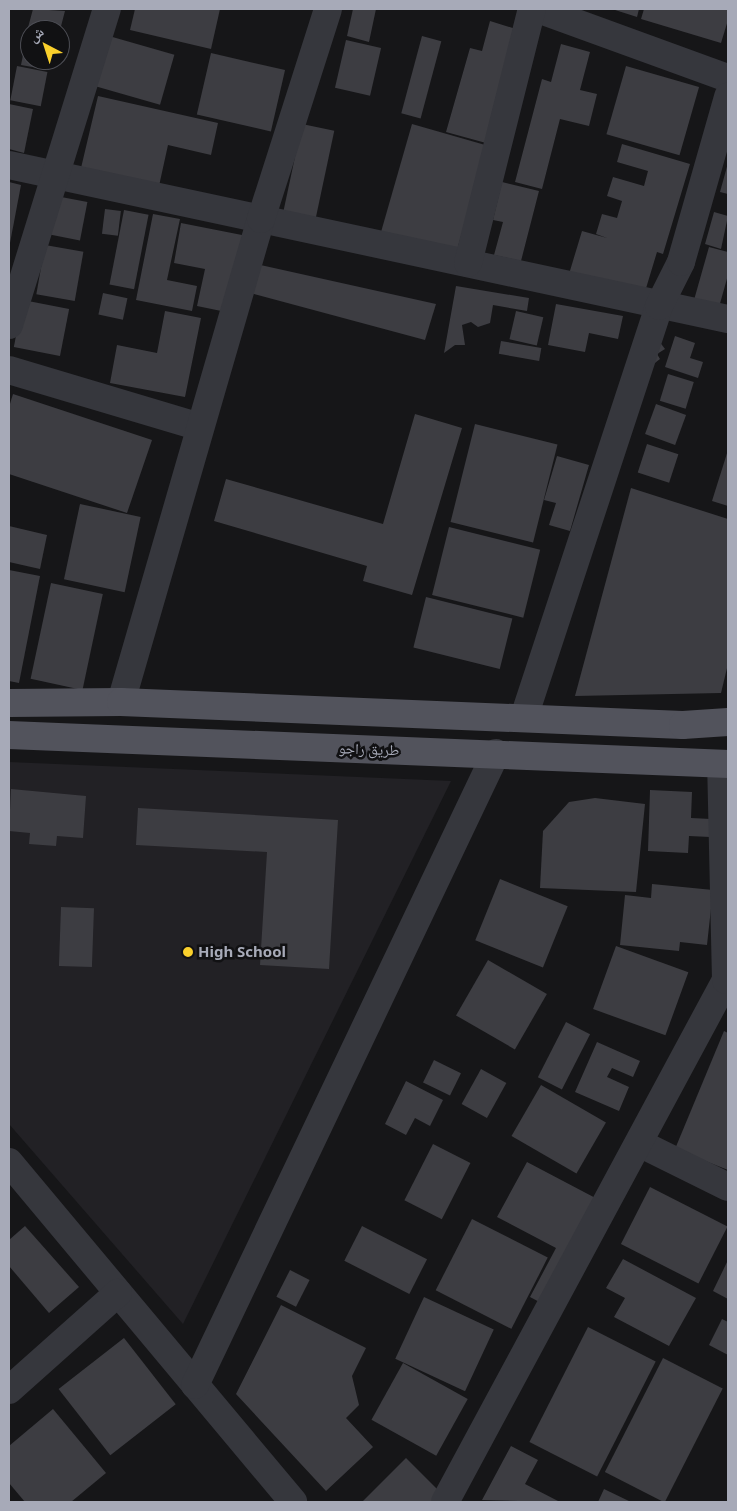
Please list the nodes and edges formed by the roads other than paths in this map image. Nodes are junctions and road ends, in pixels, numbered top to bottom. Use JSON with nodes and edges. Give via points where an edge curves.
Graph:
{"nodes":[{"id":1,"x":107,"y":9,"type":"edge"},
{"id":2,"x":328,"y":9,"type":"edge"},
{"id":3,"x":532,"y":9,"type":"edge"},
{"id":4,"x":538,"y":9,"type":"edge"},
{"id":5,"x":728,"y":78,"type":"edge"},
{"id":6,"x":728,"y":97,"type":"edge"},
{"id":7,"x":9,"y":165,"type":"edge"},
{"id":8,"x":56,"y":174,"type":"junction"},
{"id":9,"x":261,"y":219,"type":"junction"},
{"id":10,"x":468,"y":263,"type":"junction"},
{"id":11,"x":659,"y":306,"type":"junction"},
{"id":12,"x":728,"y":319,"type":"edge"},
{"id":13,"x":9,"y":325,"type":"edge"},
{"id":14,"x":9,"y":370,"type":"edge"},
{"id":15,"x":200,"y":427,"type":"junction"},
{"id":16,"x":121,"y":702,"type":"junction"},
{"id":17,"x":9,"y":704,"type":"edge"},
{"id":18,"x":524,"y":717,"type":"junction"},
{"id":19,"x":728,"y":722,"type":"edge"},
{"id":20,"x":9,"y":735,"type":"edge"},
{"id":21,"x":496,"y":753,"type":"junction"},
{"id":22,"x":725,"y":764,"type":"edge"},
{"id":23,"x":727,"y":980,"type":"edge"},
{"id":24,"x":639,"y":1143,"type":"junction"},
{"id":25,"x":9,"y":1162,"type":"edge"},
{"id":26,"x":728,"y":1187,"type":"edge"},
{"id":27,"x":118,"y":1293,"type":"junction"},
{"id":28,"x":195,"y":1386,"type":"junction"},
{"id":29,"x":9,"y":1390,"type":"edge"},
{"id":30,"x":293,"y":1502,"type":"edge"},
{"id":31,"x":446,"y":1502,"type":"edge"}],
"edges":[{"from":1,"to":8,"type":"street"},
{"from":2,"to":9,"type":"street"},
{"from":3,"to":10,"type":"street"},
{"from":4,"to":5,"type":"street"},
{"from":6,"to":11,"type":"street","via":[[681,262]]},
{"from":7,"to":8,"type":"street"},
{"from":8,"to":9,"type":"street"},
{"from":8,"to":13,"type":"street"},
{"from":9,"to":10,"type":"street"},
{"from":9,"to":15,"type":"street"},
{"from":10,"to":11,"type":"street"},
{"from":11,"to":12,"type":"street"},
{"from":11,"to":18,"type":"street"},
{"from":14,"to":15,"type":"street"},
{"from":15,"to":16,"type":"street"},
{"from":16,"to":17,"type":"main road"},
{"from":16,"to":18,"type":"main road"},
{"from":18,"to":19,"type":"main road","via":[[682,725]]},
{"from":20,"to":21,"type":"main road","name":"طريق راجو"},
{"from":21,"to":22,"type":"main road","name":"طريق راجو"},
{"from":21,"to":28,"type":"street"},
{"from":22,"to":23,"type":"street"},
{"from":23,"to":24,"type":"street"},
{"from":24,"to":26,"type":"street"},
{"from":24,"to":31,"type":"street"},
{"from":25,"to":27,"type":"street"},
{"from":27,"to":28,"type":"street"},
{"from":27,"to":29,"type":"street"},
{"from":28,"to":30,"type":"street"}]}
